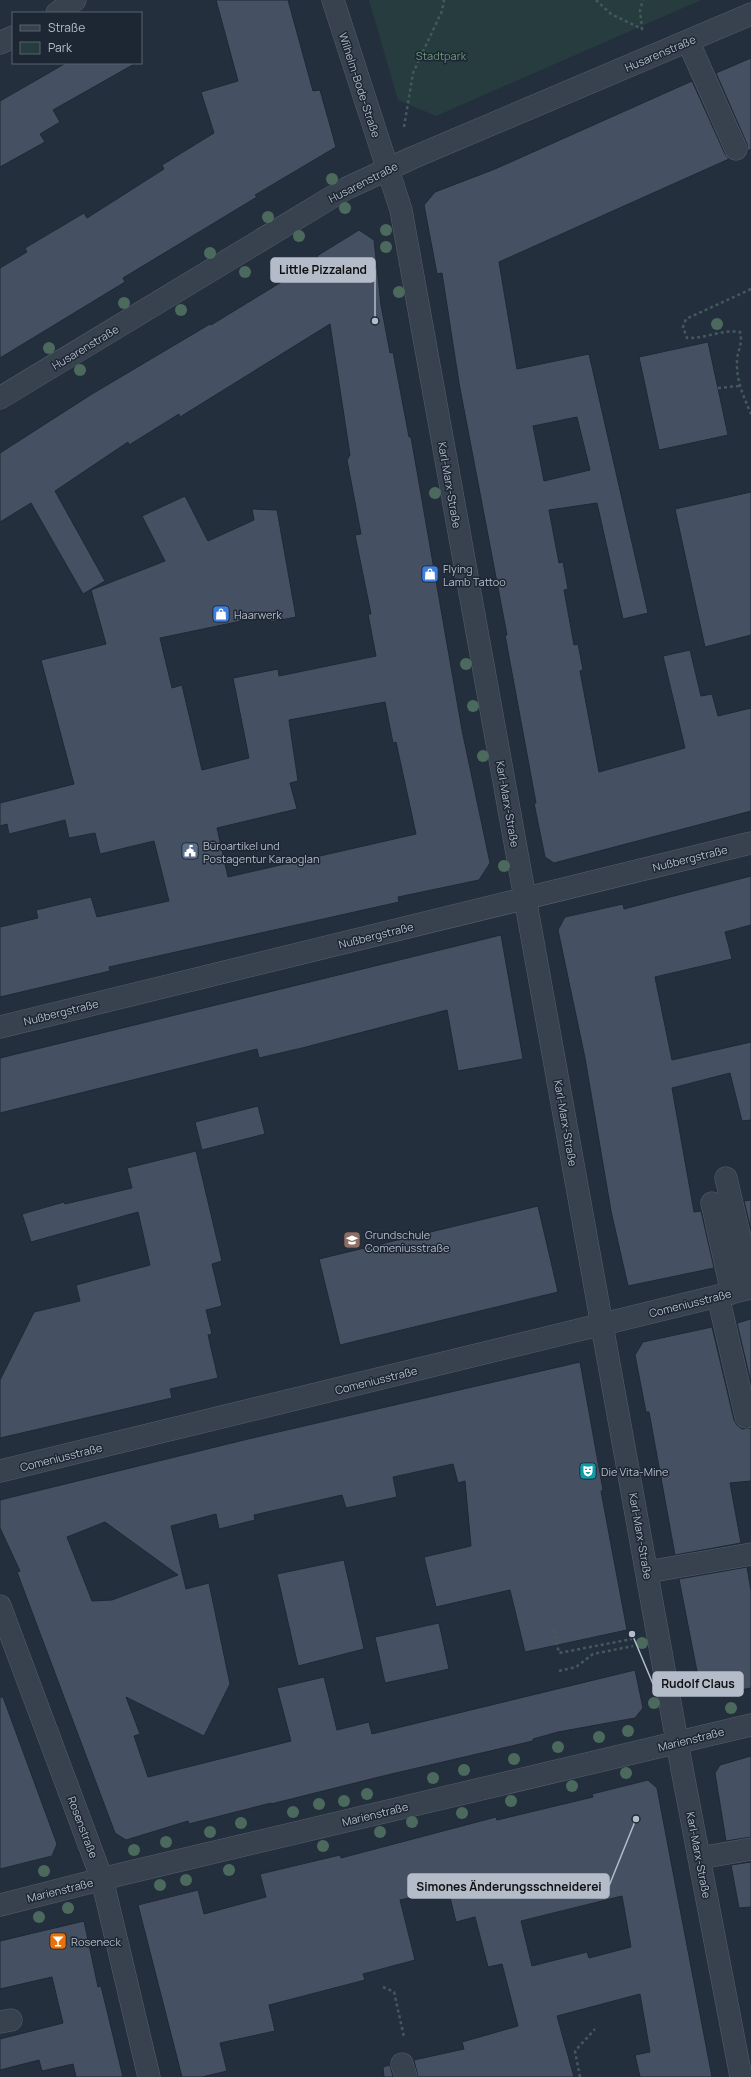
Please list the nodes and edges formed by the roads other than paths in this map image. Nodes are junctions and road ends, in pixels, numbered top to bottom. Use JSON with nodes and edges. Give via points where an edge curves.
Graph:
{"nodes":[{"id":1,"x":75,"y":0,"type":"edge"},
{"id":2,"x":333,"y":0,"type":"edge"},
{"id":3,"x":57,"y":12,"type":"edge"},
{"id":4,"x":751,"y":14,"type":"edge"},
{"id":5,"x":12,"y":37,"type":"edge"},
{"id":6,"x":688,"y":41,"type":"junction"},
{"id":7,"x":0,"y":43,"type":"edge"},
{"id":8,"x":736,"y":149,"type":"dead end"},
{"id":9,"x":387,"y":169,"type":"junction"},
{"id":10,"x":0,"y":398,"type":"edge"},
{"id":11,"x":751,"y":843,"type":"edge"},
{"id":12,"x":525,"y":898,"type":"junction"},
{"id":13,"x":0,"y":1027,"type":"edge"},
{"id":14,"x":726,"y":1178,"type":"dead end"},
{"id":15,"x":712,"y":1204,"type":"dead end"},
{"id":16,"x":738,"y":1291,"type":"edge"},
{"id":17,"x":603,"y":1325,"type":"junction"},
{"id":18,"x":746,"y":1417,"type":"dead end"},
{"id":19,"x":0,"y":1471,"type":"edge"},
{"id":20,"x":751,"y":1554,"type":"edge"},
{"id":21,"x":647,"y":1572,"type":"junction"},
{"id":22,"x":0,"y":1606,"type":"edge"},
{"id":23,"x":751,"y":1725,"type":"edge"},
{"id":24,"x":678,"y":1743,"type":"junction"},
{"id":25,"x":751,"y":1849,"type":"edge"},
{"id":26,"x":700,"y":1858,"type":"junction"},
{"id":27,"x":102,"y":1879,"type":"junction"},
{"id":28,"x":0,"y":1905,"type":"edge"},
{"id":29,"x":149,"y":2077,"type":"edge"},
{"id":30,"x":741,"y":2077,"type":"edge"}],
"edges":[{"from":1,"to":3,"type":"street"},
{"from":2,"to":9,"type":"street","name":"Wilhelm-Bode-Straße"},
{"from":4,"to":6,"type":"street","name":"Husarenstraße"},
{"from":5,"to":7,"type":"street"},
{"from":6,"to":8,"type":"street"},
{"from":6,"to":9,"type":"street","name":"Husarenstraße"},
{"from":9,"to":10,"type":"street","name":"Husarenstraße","via":[[347,188]]},
{"from":9,"to":12,"type":"street","name":"Karl-Marx-Straße","via":[[401,210]]},
{"from":11,"to":12,"type":"street","name":"Nußbergstraße"},
{"from":12,"to":13,"type":"street","name":"Nußbergstraße"},
{"from":12,"to":17,"type":"street","name":"Karl-Marx-Straße"},
{"from":14,"to":16,"type":"street"},
{"from":15,"to":16,"type":"street"},
{"from":16,"to":17,"type":"street","name":"Comeniusstraße"},
{"from":16,"to":18,"type":"street"},
{"from":17,"to":19,"type":"street","name":"Comeniusstraße"},
{"from":17,"to":21,"type":"street","name":"Karl-Marx-Straße"},
{"from":20,"to":21,"type":"street"},
{"from":21,"to":24,"type":"street","name":"Karl-Marx-Straße"},
{"from":22,"to":27,"type":"street","name":"Rosenstraße"},
{"from":23,"to":24,"type":"street","name":"Marienstraße"},
{"from":24,"to":26,"type":"street","name":"Karl-Marx-Straße"},
{"from":24,"to":27,"type":"street","name":"Marienstraße"},
{"from":25,"to":26,"type":"street"},
{"from":26,"to":30,"type":"street","name":"Karl-Marx-Straße"},
{"from":27,"to":28,"type":"street","name":"Marienstraße"},
{"from":27,"to":29,"type":"street","name":"Rosenstraße"}]}
